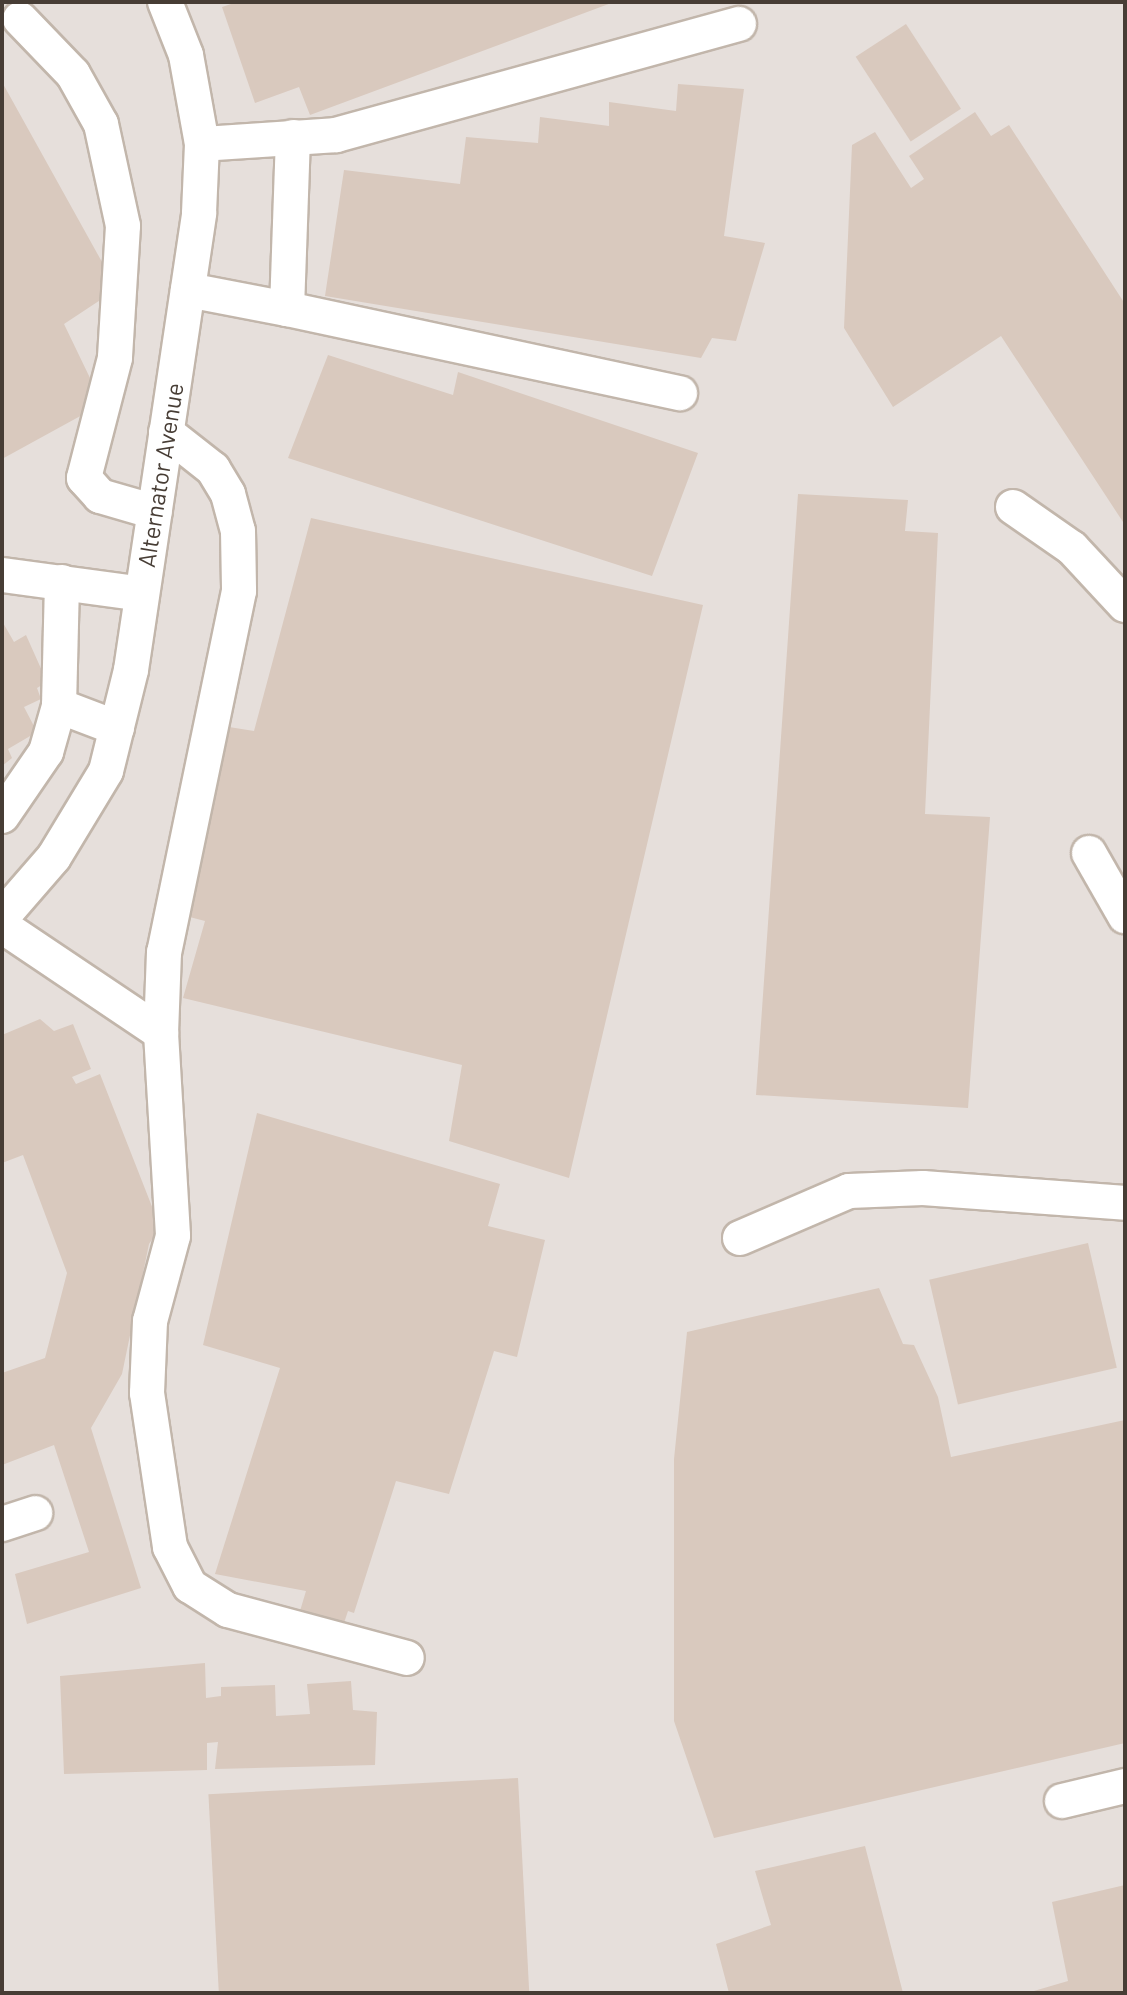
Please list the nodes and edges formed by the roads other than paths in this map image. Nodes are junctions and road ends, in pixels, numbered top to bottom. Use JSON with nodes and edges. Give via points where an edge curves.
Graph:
{"nodes":[{"id":1,"x":165,"y":2,"type":"edge"},
{"id":2,"x":20,"y":19,"type":"dead end"},
{"id":3,"x":739,"y":24,"type":"dead end"},
{"id":4,"x":293,"y":137,"type":"junction"},
{"id":5,"x":202,"y":144,"type":"junction"},
{"id":6,"x":188,"y":290,"type":"junction"},
{"id":7,"x":287,"y":309,"type":"junction"},
{"id":8,"x":680,"y":393,"type":"dead end"},
{"id":9,"x":166,"y":432,"type":"junction"},
{"id":10,"x":1013,"y":507,"type":"dead end"},
{"id":11,"x":155,"y":512,"type":"junction"},
{"id":12,"x":2,"y":575,"type":"edge"},
{"id":13,"x":62,"y":582,"type":"junction"},
{"id":14,"x":142,"y":594,"type":"junction"},
{"id":15,"x":1125,"y":605,"type":"edge"},
{"id":16,"x":59,"y":706,"type":"junction"},
{"id":17,"x":117,"y":728,"type":"junction"},
{"id":18,"x":2,"y":816,"type":"edge"},
{"id":19,"x":1089,"y":853,"type":"dead end"},
{"id":20,"x":1124,"y":911,"type":"edge"},
{"id":21,"x":2,"y":917,"type":"edge"},
{"id":22,"x":2,"y":926,"type":"edge"},
{"id":23,"x":161,"y":1033,"type":"junction"},
{"id":24,"x":1125,"y":1203,"type":"edge"},
{"id":25,"x":740,"y":1238,"type":"dead end"},
{"id":26,"x":35,"y":1513,"type":"dead end"},
{"id":27,"x":2,"y":1524,"type":"edge"},
{"id":28,"x":407,"y":1658,"type":"dead end"},
{"id":29,"x":1125,"y":1786,"type":"edge"},
{"id":30,"x":1062,"y":1801,"type":"dead end"}],
"edges":[{"from":1,"to":5,"type":"street","name":"Alternator Avenue","via":[[186,55]]},
{"from":2,"to":11,"type":"street","via":[[73,74],[101,124],[123,226],[115,358],[84,478],[100,496]]},
{"from":3,"to":4,"type":"street","via":[[497,96],[336,135]]},
{"from":4,"to":5,"type":"street"},
{"from":4,"to":7,"type":"street"},
{"from":5,"to":6,"type":"street","name":"Alternator Avenue"},
{"from":6,"to":7,"type":"street"},
{"from":6,"to":9,"type":"street","name":"Alternator Avenue"},
{"from":7,"to":8,"type":"street"},
{"from":9,"to":11,"type":"street","name":"Alternator Avenue"},
{"from":9,"to":23,"type":"street","via":[[213,469],[228,494],[238,531],[239,591],[172,909]]},
{"from":10,"to":15,"type":"street","via":[[1072,548]]},
{"from":11,"to":14,"type":"street","name":"Alternator Avenue"},
{"from":12,"to":13,"type":"street"},
{"from":13,"to":14,"type":"street"},
{"from":13,"to":16,"type":"street"},
{"from":14,"to":17,"type":"street","name":"Alternator Avenue"},
{"from":16,"to":17,"type":"street"},
{"from":16,"to":18,"type":"street","via":[[46,752]]},
{"from":17,"to":21,"type":"street","name":"Alternator Avenue","via":[[99,783],[54,857]]},
{"from":19,"to":20,"type":"street"},
{"from":22,"to":23,"type":"street"},
{"from":23,"to":28,"type":"street","via":[[173,1236],[150,1321],[147,1393],[170,1547],[190,1586],[228,1610]]},
{"from":24,"to":25,"type":"street","via":[[923,1188],[849,1191]]},
{"from":26,"to":27,"type":"street"},
{"from":29,"to":30,"type":"street"}]}
